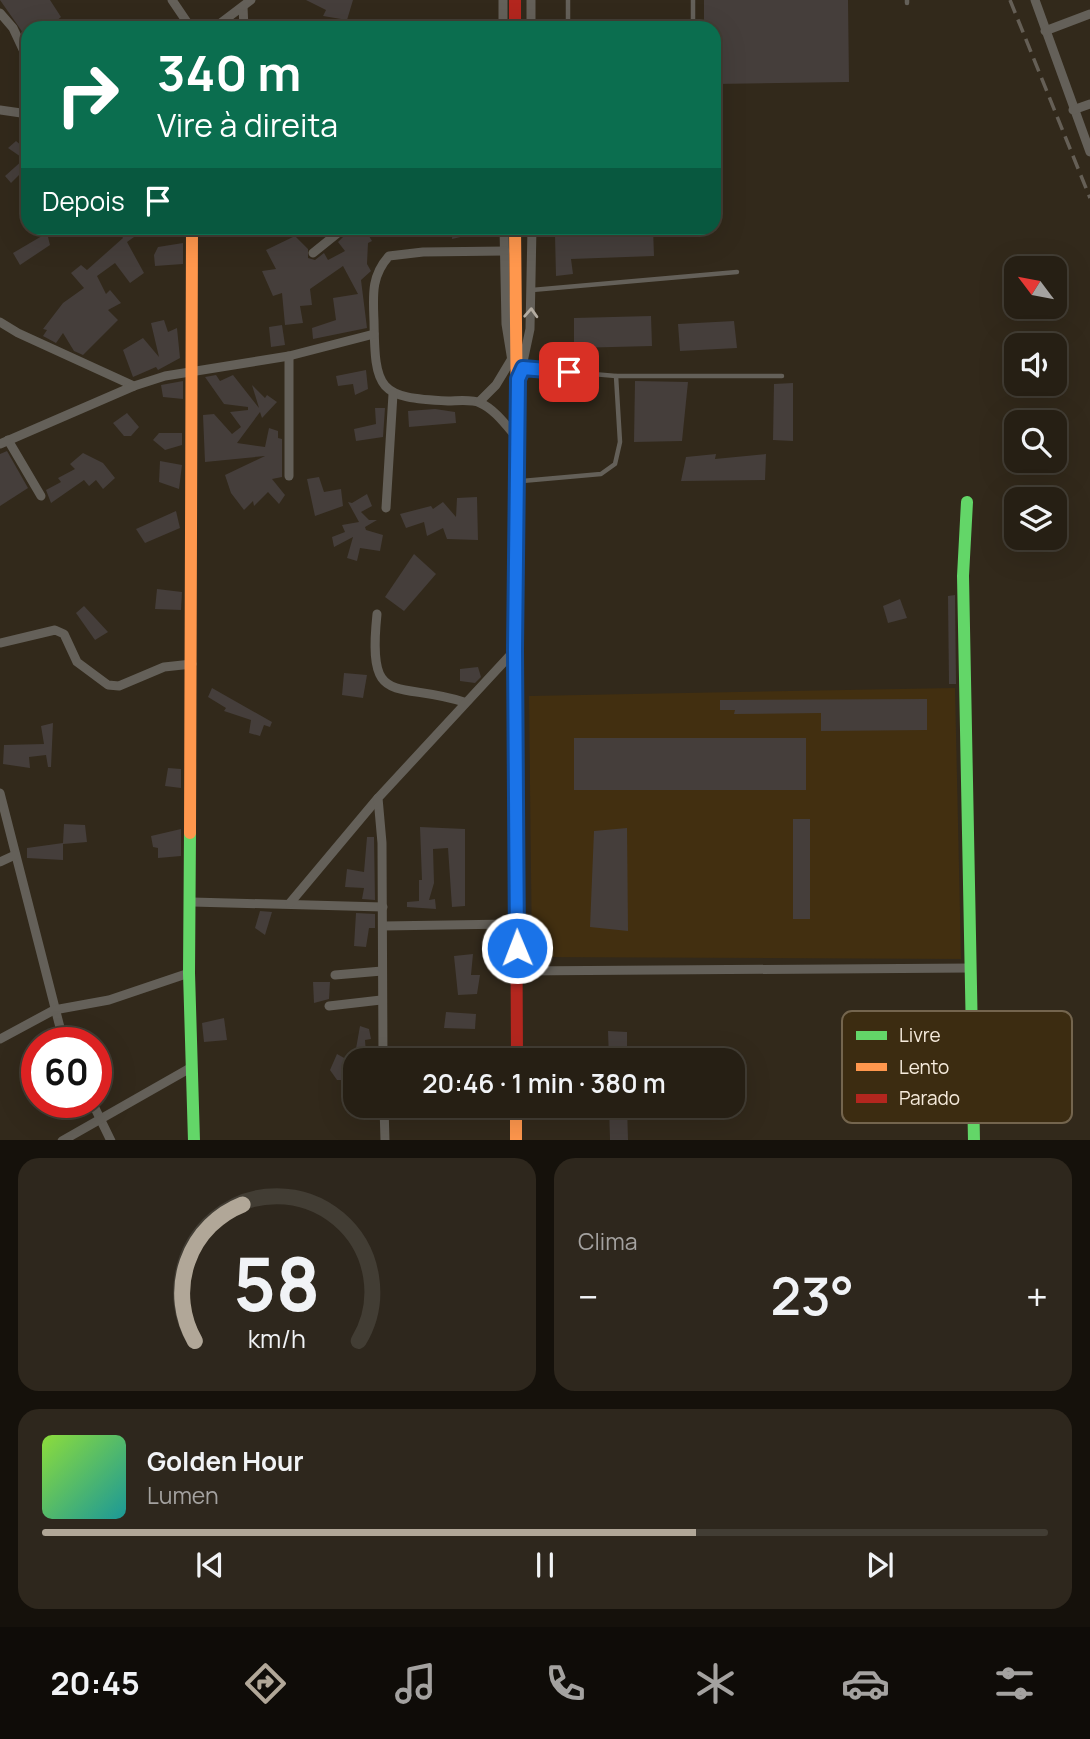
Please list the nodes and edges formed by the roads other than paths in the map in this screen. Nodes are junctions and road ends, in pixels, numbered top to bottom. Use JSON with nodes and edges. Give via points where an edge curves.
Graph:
{"nodes":[{"id":1,"x":172,"y":0,"type":"edge"},
{"id":2,"x":251,"y":0,"type":"edge"},
{"id":3,"x":503,"y":0,"type":"edge"},
{"id":4,"x":515,"y":0,"type":"edge"},
{"id":5,"x":531,"y":0,"type":"edge"},
{"id":6,"x":568,"y":0,"type":"edge"},
{"id":7,"x":693,"y":0,"type":"edge"},
{"id":8,"x":1035,"y":0,"type":"edge"},
{"id":9,"x":243,"y":7,"type":"junction"},
{"id":10,"x":0,"y":13,"type":"edge"},
{"id":11,"x":1090,"y":14,"type":"edge"},
{"id":12,"x":186,"y":21,"type":"edge"},
{"id":13,"x":224,"y":21,"type":"edge"},
{"id":14,"x":244,"y":21,"type":"edge"},
{"id":15,"x":503,"y":21,"type":"edge"},
{"id":16,"x":515,"y":21,"type":"edge"},
{"id":17,"x":531,"y":21,"type":"edge"},
{"id":18,"x":569,"y":21,"type":"edge"},
{"id":19,"x":693,"y":21,"type":"edge"},
{"id":20,"x":1045,"y":31,"type":"junction"},
{"id":21,"x":21,"y":45,"type":"edge"},
{"id":22,"x":1090,"y":104,"type":"edge"},
{"id":23,"x":0,"y":110,"type":"edge"},
{"id":24,"x":1073,"y":110,"type":"junction"},
{"id":25,"x":21,"y":113,"type":"edge"},
{"id":26,"x":1090,"y":152,"type":"edge"},
{"id":27,"x":192,"y":235,"type":"edge"},
{"id":28,"x":335,"y":235,"type":"edge"},
{"id":29,"x":504,"y":235,"type":"edge"},
{"id":30,"x":515,"y":235,"type":"edge"},
{"id":31,"x":532,"y":235,"type":"edge"},
{"id":32,"x":505,"y":251,"type":"junction"},
{"id":33,"x":313,"y":253,"type":"dead end"},
{"id":34,"x":737,"y":272,"type":"dead end"},
{"id":35,"x":532,"y":290,"type":"junction"},
{"id":36,"x":0,"y":322,"type":"edge"},
{"id":37,"x":374,"y":334,"type":"junction"},
{"id":38,"x":289,"y":356,"type":"junction"},
{"id":39,"x":511,"y":360,"type":"junction"},
{"id":40,"x":192,"y":370,"type":"junction"},
{"id":41,"x":520,"y":374,"type":"junction"},
{"id":42,"x":616,"y":376,"type":"junction"},
{"id":43,"x":782,"y":376,"type":"dead end"},
{"id":44,"x":134,"y":386,"type":"junction"},
{"id":45,"x":393,"y":394,"type":"junction"},
{"id":46,"x":479,"y":402,"type":"junction"},
{"id":47,"x":519,"y":440,"type":"junction"},
{"id":48,"x":4,"y":442,"type":"edge"},
{"id":49,"x":289,"y":476,"type":"dead end"},
{"id":50,"x":518,"y":481,"type":"junction"},
{"id":51,"x":41,"y":496,"type":"dead end"},
{"id":52,"x":967,"y":502,"type":"dead end"},
{"id":53,"x":386,"y":508,"type":"dead end"},
{"id":54,"x":377,"y":614,"type":"dead end"},
{"id":55,"x":0,"y":643,"type":"edge"},
{"id":56,"x":515,"y":650,"type":"junction"},
{"id":57,"x":192,"y":664,"type":"junction"},
{"id":58,"x":464,"y":702,"type":"junction"},
{"id":59,"x":0,"y":793,"type":"edge"},
{"id":60,"x":378,"y":798,"type":"junction"},
{"id":61,"x":15,"y":855,"type":"junction"},
{"id":62,"x":0,"y":862,"type":"edge"},
{"id":63,"x":192,"y":902,"type":"junction"},
{"id":64,"x":290,"y":903,"type":"junction"},
{"id":65,"x":383,"y":907,"type":"junction"},
{"id":66,"x":517,"y":924,"type":"junction"},
{"id":67,"x":383,"y":926,"type":"junction"},
{"id":68,"x":971,"y":968,"type":"junction"},
{"id":69,"x":382,"y":971,"type":"junction"},
{"id":70,"x":517,"y":971,"type":"junction"},
{"id":71,"x":189,"y":973,"type":"junction"},
{"id":72,"x":335,"y":975,"type":"dead end"},
{"id":73,"x":381,"y":1000,"type":"junction"},
{"id":74,"x":329,"y":1006,"type":"dead end"},
{"id":75,"x":54,"y":1010,"type":"junction"},
{"id":76,"x":972,"y":1011,"type":"edge"},
{"id":77,"x":59,"y":1027,"type":"edge"},
{"id":78,"x":0,"y":1039,"type":"edge"},
{"id":79,"x":383,"y":1048,"type":"edge"},
{"id":80,"x":517,"y":1048,"type":"edge"},
{"id":81,"x":192,"y":1068,"type":"junction"},
{"id":82,"x":100,"y":1118,"type":"edge"},
{"id":83,"x":384,"y":1118,"type":"edge"},
{"id":84,"x":516,"y":1118,"type":"edge"},
{"id":85,"x":101,"y":1121,"type":"junction"},
{"id":86,"x":62,"y":1140,"type":"edge"},
{"id":87,"x":111,"y":1140,"type":"edge"},
{"id":88,"x":194,"y":1140,"type":"edge"},
{"id":89,"x":385,"y":1140,"type":"edge"},
{"id":90,"x":516,"y":1140,"type":"edge"}],
"edges":[{"from":1,"to":12,"type":"street"},
{"from":2,"to":9,"type":"street"},
{"from":3,"to":15,"type":"street"},
{"from":4,"to":16,"type":"street"},
{"from":5,"to":17,"type":"street"},
{"from":6,"to":18,"type":"lane"},
{"from":7,"to":19,"type":"lane"},
{"from":8,"to":20,"type":"street"},
{"from":9,"to":13,"type":"street"},
{"from":9,"to":14,"type":"street"},
{"from":10,"to":21,"type":"street"},
{"from":11,"to":20,"type":"street"},
{"from":20,"to":24,"type":"street"},
{"from":22,"to":24,"type":"street"},
{"from":23,"to":25,"type":"street"},
{"from":24,"to":26,"type":"street"},
{"from":27,"to":40,"type":"street"},
{"from":28,"to":33,"type":"street"},
{"from":29,"to":32,"type":"street"},
{"from":30,"to":41,"type":"street"},
{"from":31,"to":35,"type":"street"},
{"from":32,"to":37,"type":"street","via":[[389,256],[378,268],[373,287]]},
{"from":32,"to":39,"type":"street"},
{"from":34,"to":35,"type":"lane"},
{"from":41,"to":35,"type":"street","one_way":true,"via":[[530,329]]},
{"from":36,"to":44,"type":"street"},
{"from":37,"to":38,"type":"street"},
{"from":37,"to":45,"type":"street","via":[[379,380]]},
{"from":38,"to":40,"type":"street"},
{"from":38,"to":49,"type":"street"},
{"from":39,"to":41,"type":"street"},
{"from":39,"to":46,"type":"street"},
{"from":40,"to":44,"type":"street"},
{"from":40,"to":57,"type":"street"},
{"from":41,"to":42,"type":"lane"},
{"from":41,"to":47,"type":"street"},
{"from":42,"to":43,"type":"lane"},
{"from":42,"to":50,"type":"lane","via":[[620,442],[615,464],[601,474]]},
{"from":44,"to":48,"type":"street"},
{"from":45,"to":46,"type":"street"},
{"from":45,"to":53,"type":"street"},
{"from":46,"to":47,"type":"street"},
{"from":47,"to":50,"type":"street"},
{"from":48,"to":51,"type":"street"},
{"from":50,"to":56,"type":"street"},
{"from":52,"to":68,"type":"street","via":[[963,576]]},
{"from":54,"to":58,"type":"street","via":[[374,663],[387,684]]},
{"from":55,"to":57,"type":"street","via":[[55,630],[64,634],[77,662],[107,685],[119,686],[164,667]]},
{"from":56,"to":58,"type":"street"},
{"from":56,"to":66,"type":"street"},
{"from":57,"to":63,"type":"street"},
{"from":58,"to":60,"type":"street"},
{"from":59,"to":61,"type":"street"},
{"from":60,"to":64,"type":"street"},
{"from":60,"to":65,"type":"street"},
{"from":61,"to":62,"type":"street"},
{"from":61,"to":75,"type":"street"},
{"from":63,"to":64,"type":"street"},
{"from":63,"to":71,"type":"street"},
{"from":64,"to":65,"type":"street"},
{"from":65,"to":67,"type":"street"},
{"from":66,"to":67,"type":"street"},
{"from":66,"to":70,"type":"street"},
{"from":67,"to":69,"type":"street"},
{"from":68,"to":70,"type":"street"},
{"from":68,"to":76,"type":"street"},
{"from":69,"to":72,"type":"street"},
{"from":69,"to":73,"type":"street"},
{"from":70,"to":80,"type":"street"},
{"from":71,"to":75,"type":"street","via":[[109,1000]]},
{"from":71,"to":81,"type":"street"},
{"from":73,"to":74,"type":"street"},
{"from":73,"to":79,"type":"street"},
{"from":75,"to":77,"type":"street"},
{"from":75,"to":78,"type":"street"},
{"from":81,"to":85,"type":"street"},
{"from":81,"to":88,"type":"street"},
{"from":82,"to":85,"type":"street"},
{"from":83,"to":89,"type":"street"},
{"from":84,"to":90,"type":"street"},
{"from":85,"to":86,"type":"street"},
{"from":85,"to":87,"type":"street"}]}
